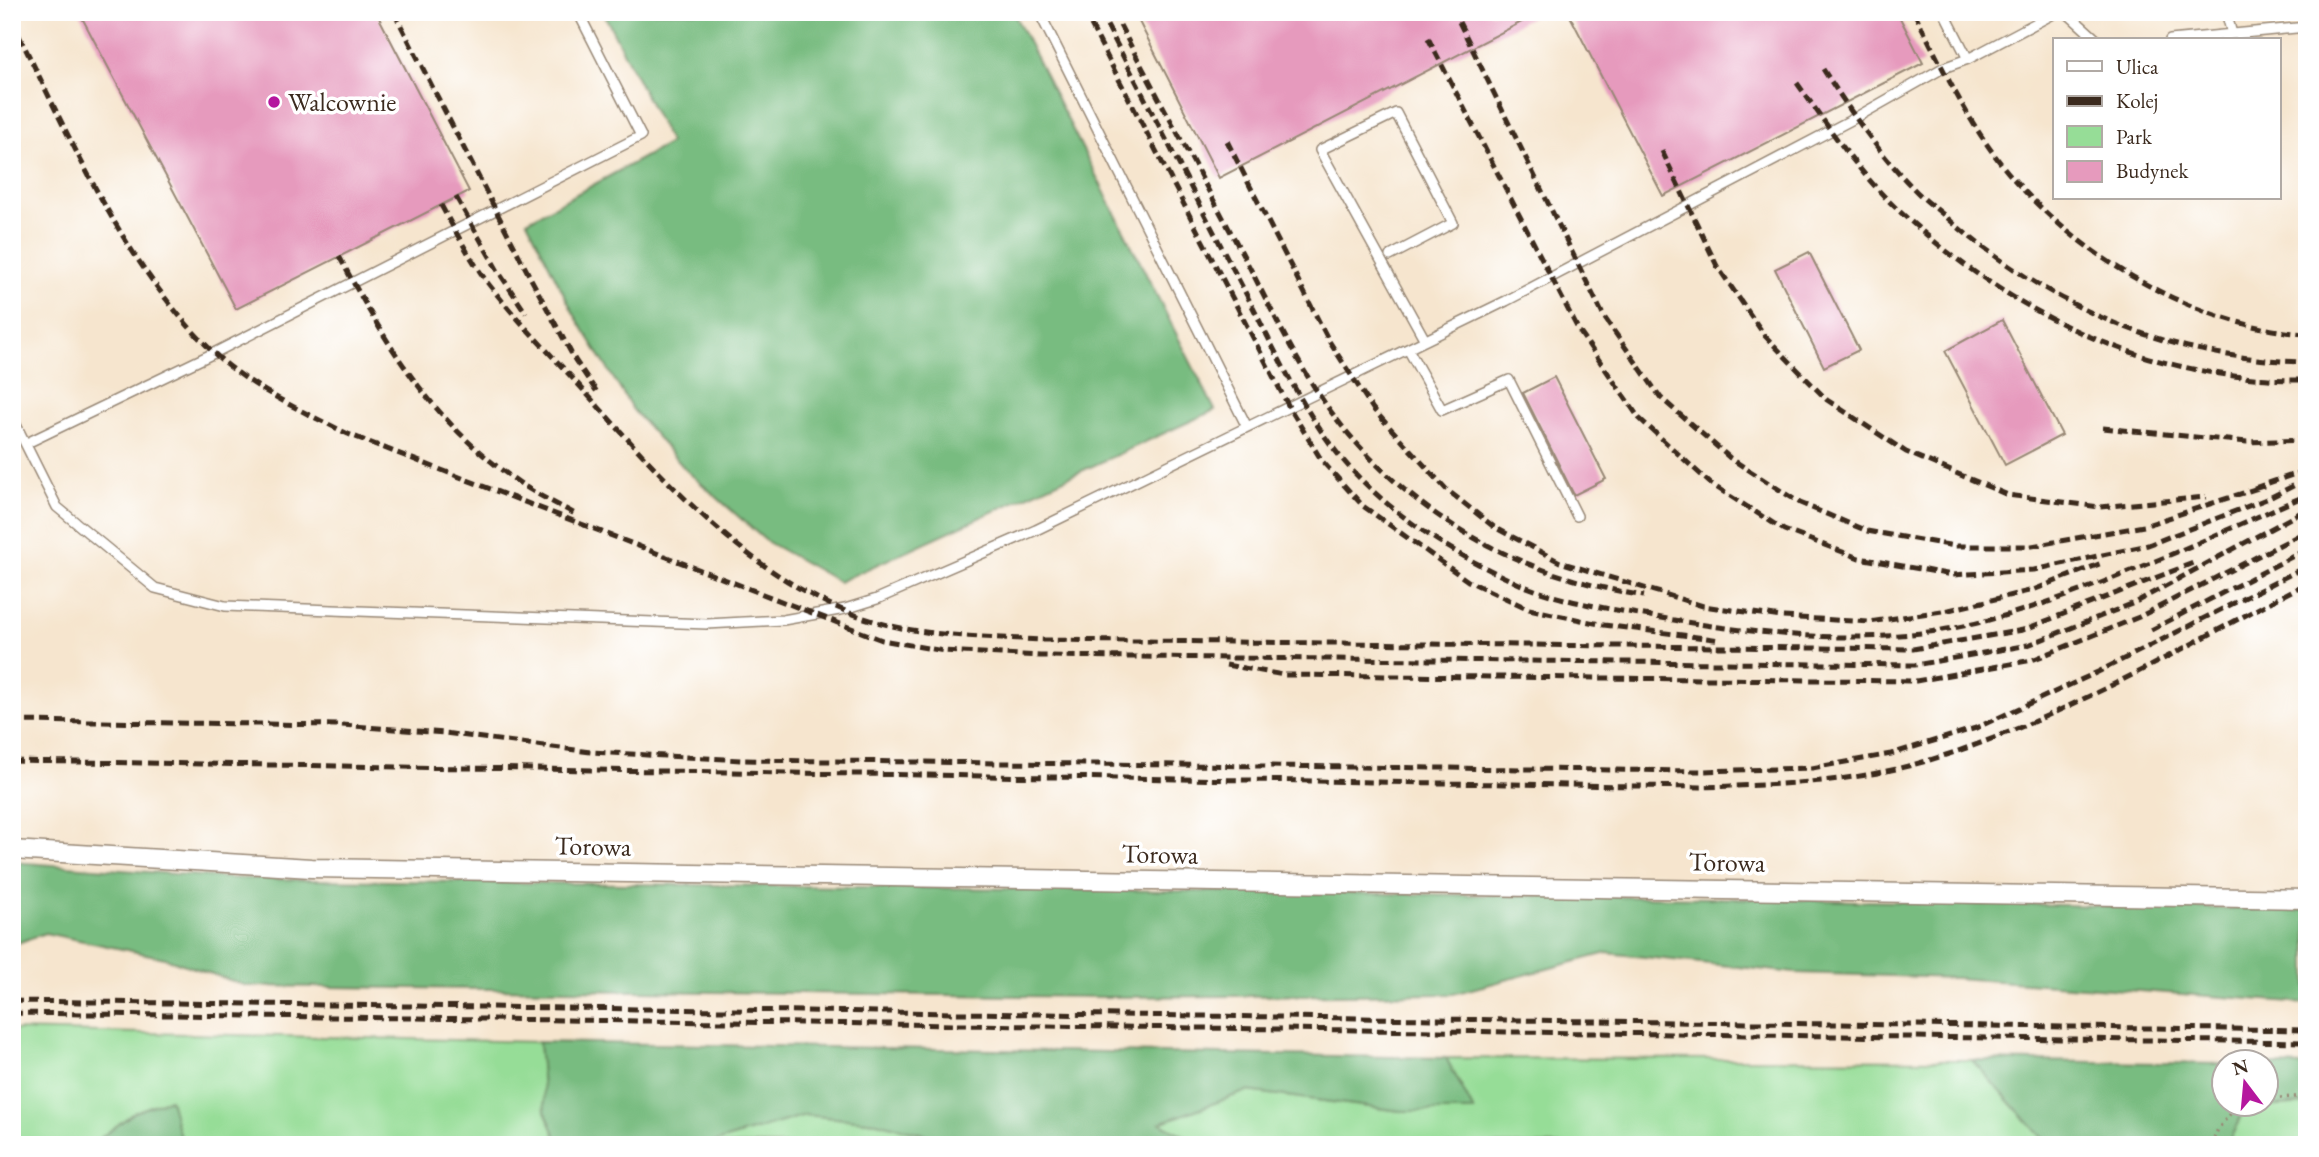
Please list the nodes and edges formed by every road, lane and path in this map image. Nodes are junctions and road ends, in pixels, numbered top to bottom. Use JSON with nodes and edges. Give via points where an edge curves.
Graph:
{"nodes":[{"id":1,"x":578,"y":12,"type":"edge"},
{"id":2,"x":1039,"y":12,"type":"edge"},
{"id":3,"x":1944,"y":12,"type":"edge"},
{"id":4,"x":2057,"y":12,"type":"edge"},
{"id":5,"x":2066,"y":12,"type":"edge"},
{"id":6,"x":2226,"y":12,"type":"edge"},
{"id":7,"x":2307,"y":27,"type":"edge"},
{"id":8,"x":2232,"y":34,"type":"junction"},
{"id":9,"x":2095,"y":38,"type":"edge"},
{"id":10,"x":2191,"y":38,"type":"edge"},
{"id":11,"x":1968,"y":59,"type":"junction"},
{"id":12,"x":1390,"y":256,"type":"dead end"},
{"id":13,"x":1424,"y":340,"type":"junction"},
{"id":14,"x":1408,"y":349,"type":"junction"},
{"id":15,"x":12,"y":417,"type":"edge"},
{"id":16,"x":1247,"y":427,"type":"junction"},
{"id":17,"x":27,"y":443,"type":"junction"},
{"id":18,"x":1577,"y":516,"type":"dead end"},
{"id":19,"x":12,"y":850,"type":"edge"},
{"id":20,"x":2307,"y":899,"type":"edge"},
{"id":21,"x":2307,"y":1097,"type":"edge"},
{"id":22,"x":2280,"y":1099,"type":"edge"},
{"id":23,"x":2227,"y":1118,"type":"edge"},
{"id":24,"x":2211,"y":1145,"type":"edge"}],
"edges":[{"from":1,"to":17,"type":"lane","via":[[641,136]]},
{"from":2,"to":16,"type":"lane"},
{"from":3,"to":11,"type":"lane"},
{"from":4,"to":11,"type":"lane"},
{"from":5,"to":9,"type":"lane"},
{"from":6,"to":8,"type":"lane"},
{"from":7,"to":8,"type":"lane"},
{"from":8,"to":10,"type":"lane"},
{"from":11,"to":13,"type":"lane"},
{"from":12,"to":13,"type":"lane","via":[[1453,223],[1396,113],[1320,150]]},
{"from":13,"to":14,"type":"lane"},
{"from":14,"to":16,"type":"lane"},
{"from":14,"to":18,"type":"lane","via":[[1443,410],[1509,380]]},
{"from":15,"to":17,"type":"lane"},
{"from":16,"to":17,"type":"lane","via":[[1036,530],[877,599],[793,619],[707,624],[225,606],[155,588],[57,507]]},
{"from":19,"to":20,"type":"street","name":"Torowa","via":[[325,868]]},
{"from":21,"to":22,"type":"path"},
{"from":23,"to":24,"type":"path"}]}
